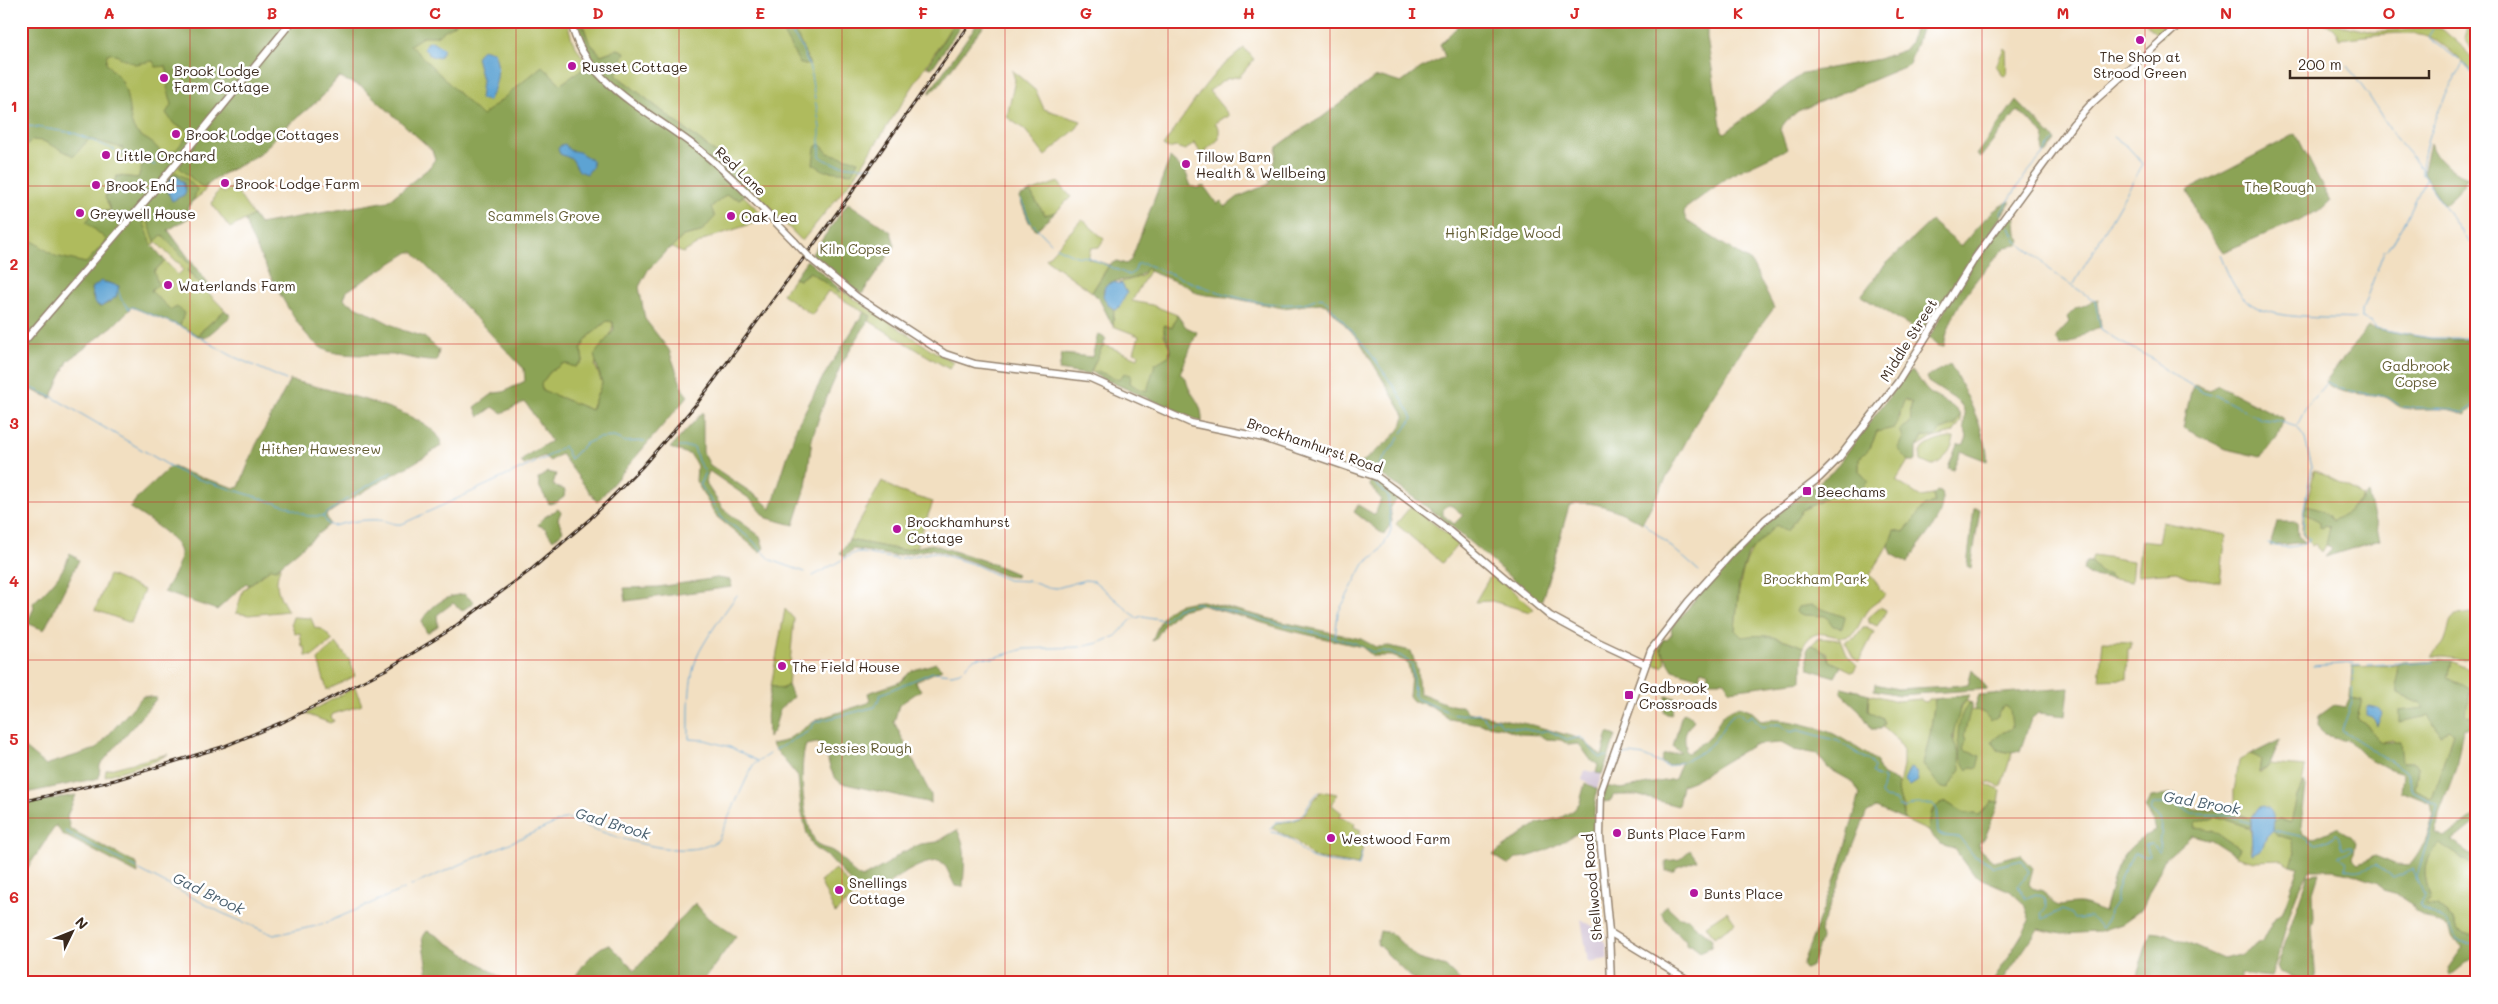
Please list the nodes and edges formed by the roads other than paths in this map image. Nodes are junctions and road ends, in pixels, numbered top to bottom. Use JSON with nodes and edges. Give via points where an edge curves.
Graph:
{"nodes":[{"id":1,"x":292,"y":21,"type":"edge"},
{"id":2,"x":570,"y":21,"type":"edge"},
{"id":3,"x":2183,"y":21,"type":"edge"},
{"id":4,"x":21,"y":345,"type":"edge"},
{"id":5,"x":960,"y":360,"type":"joint"},
{"id":6,"x":1645,"y":664,"type":"junction"},
{"id":7,"x":1601,"y":790,"type":"joint"},
{"id":8,"x":1609,"y":932,"type":"junction"},
{"id":9,"x":1611,"y":983,"type":"edge"},
{"id":10,"x":1693,"y":983,"type":"edge"}],
"edges":[{"from":1,"to":4,"type":"street","via":[[169,173]]},
{"from":2,"to":5,"type":"street","name":"Red Lane","bridge":true,"via":[[583,55],[616,90],[730,176],[811,259],[857,297],[945,354]]},
{"from":3,"to":6,"type":"street","name":"Middle Street","via":[[2080,114],[1975,258],[1902,376],[1860,432],[1819,478],[1766,519],[1716,570],[1665,632]]},
{"from":5,"to":6,"type":"street","name":"Brockhamhurst Road","via":[[1090,378],[1191,423],[1264,438],[1377,477],[1442,525],[1550,616]]},
{"from":6,"to":7,"type":"street","name":"Middle Street"},
{"from":7,"to":8,"type":"street","name":"Shellwood Road","via":[[1601,852]]},
{"from":8,"to":9,"type":"street","name":"Shellwood Road"},
{"from":8,"to":10,"type":"street"}]}
